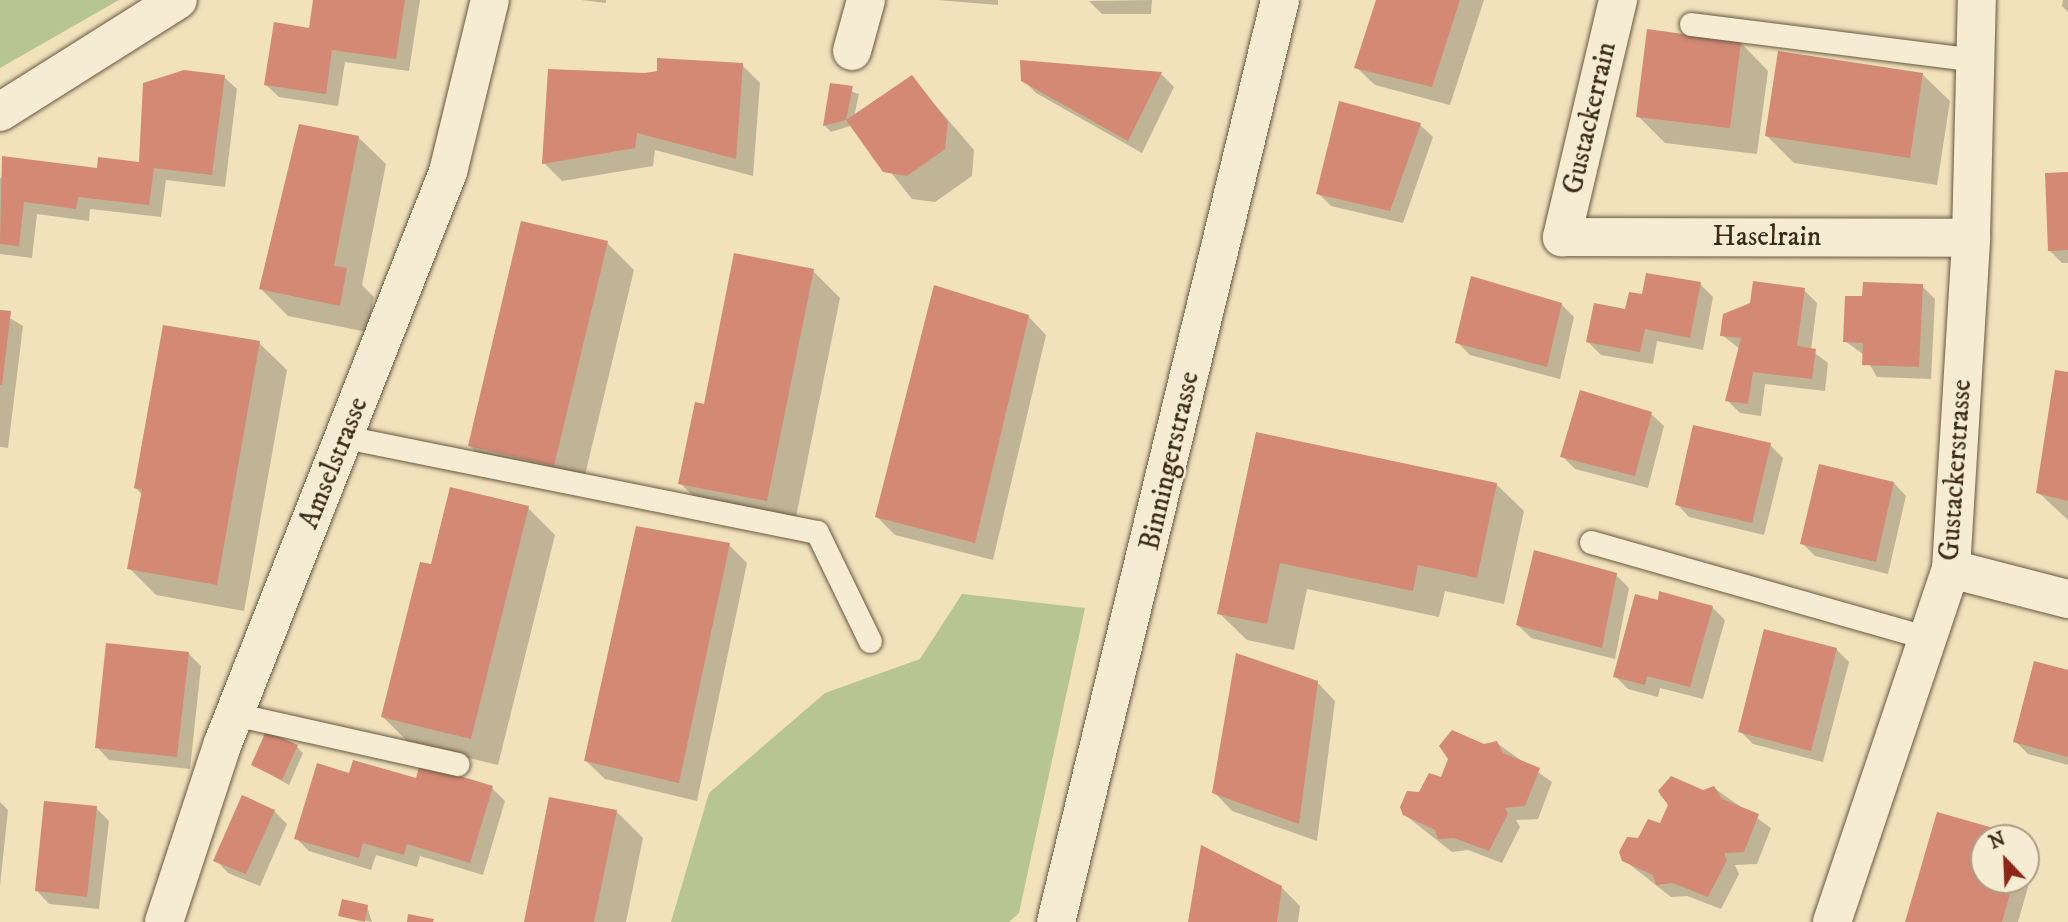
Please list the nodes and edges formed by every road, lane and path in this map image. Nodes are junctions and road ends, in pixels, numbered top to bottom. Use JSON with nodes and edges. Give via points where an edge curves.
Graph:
{"nodes":[{"id":1,"x":178,"y":0,"type":"edge"},
{"id":2,"x":489,"y":0,"type":"edge"},
{"id":3,"x":866,"y":0,"type":"edge"},
{"id":4,"x":1280,"y":0,"type":"edge"},
{"id":5,"x":1618,"y":0,"type":"edge"},
{"id":6,"x":1977,"y":0,"type":"edge"},
{"id":7,"x":1691,"y":24,"type":"dead end"},
{"id":8,"x":852,"y":51,"type":"dead end"},
{"id":9,"x":1976,"y":60,"type":"junction"},
{"id":10,"x":0,"y":111,"type":"edge"},
{"id":11,"x":1562,"y":237,"type":"joint"},
{"id":12,"x":1971,"y":238,"type":"junction"},
{"id":13,"x":345,"y":437,"type":"junction"},
{"id":14,"x":1591,"y":542,"type":"dead end"},
{"id":15,"x":1951,"y":569,"type":"junction"},
{"id":16,"x":2068,"y":599,"type":"edge"},
{"id":17,"x":1928,"y":638,"type":"junction"},
{"id":18,"x":870,"y":641,"type":"dead end"},
{"id":19,"x":234,"y":714,"type":"junction"},
{"id":20,"x":457,"y":764,"type":"dead end"},
{"id":21,"x":164,"y":922,"type":"edge"},
{"id":22,"x":1056,"y":922,"type":"edge"},
{"id":23,"x":1832,"y":922,"type":"edge"}],
"edges":[{"from":1,"to":10,"type":"street"},
{"from":2,"to":13,"type":"street","name":"Amselstrasse","via":[[448,172]]},
{"from":3,"to":8,"type":"street"},
{"from":4,"to":22,"type":"street","name":"Binningerstrasse"},
{"from":5,"to":11,"type":"street","name":"Gustackerrain"},
{"from":6,"to":9,"type":"street","name":"Gustackerstrasse"},
{"from":7,"to":9,"type":"lane"},
{"from":9,"to":12,"type":"street","name":"Gustackerstrasse"},
{"from":11,"to":12,"type":"street","name":"Haselrain"},
{"from":12,"to":15,"type":"street","name":"Gustackerstrasse"},
{"from":13,"to":18,"type":"lane","via":[[817,532]]},
{"from":13,"to":19,"type":"street","name":"Amselstrasse"},
{"from":14,"to":17,"type":"lane"},
{"from":15,"to":16,"type":"street"},
{"from":15,"to":17,"type":"street","name":"Gustackerstrasse"},
{"from":17,"to":23,"type":"street","name":"Gustackerstrasse"},
{"from":19,"to":20,"type":"lane"},
{"from":19,"to":21,"type":"street","name":"Amselstrasse"}]}
